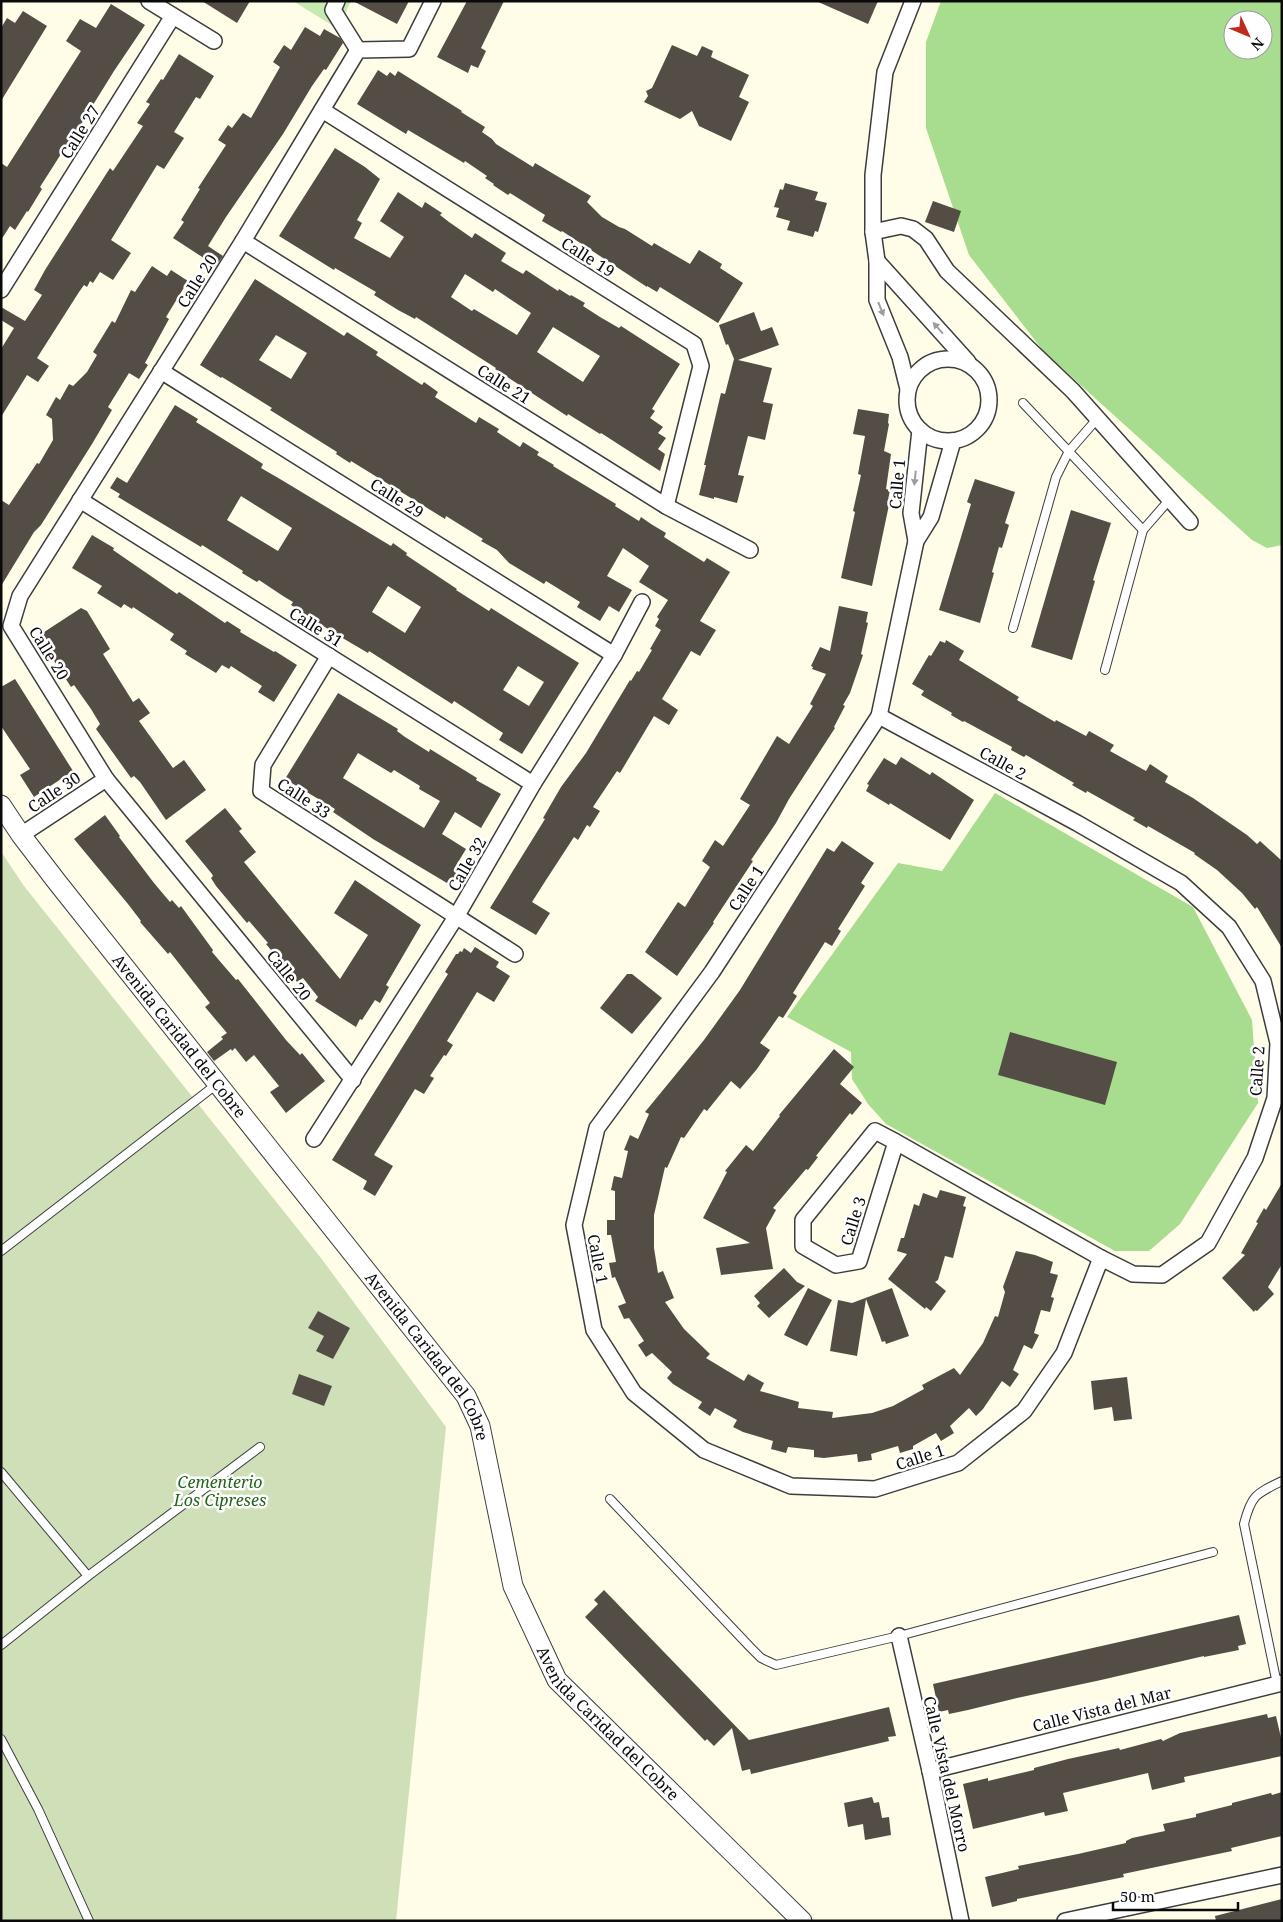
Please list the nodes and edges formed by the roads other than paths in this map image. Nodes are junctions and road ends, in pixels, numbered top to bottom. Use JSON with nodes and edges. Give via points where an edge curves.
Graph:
{"nodes":[{"id":1,"x":149,"y":1,"type":"edge"},
{"id":2,"x":337,"y":1,"type":"edge"},
{"id":3,"x":433,"y":1,"type":"edge"},
{"id":4,"x":913,"y":1,"type":"edge"},
{"id":5,"x":173,"y":16,"type":"junction"},
{"id":6,"x":214,"y":41,"type":"dead end"},
{"id":7,"x":358,"y":50,"type":"junction"},
{"id":8,"x":322,"y":110,"type":"junction"},
{"id":9,"x":873,"y":232,"type":"junction"},
{"id":10,"x":243,"y":241,"type":"junction"},
{"id":11,"x":878,"y":261,"type":"junction"},
{"id":12,"x":1,"y":290,"type":"edge"},
{"id":13,"x":971,"y":365,"type":"junction"},
{"id":14,"x":161,"y":371,"type":"junction"},
{"id":15,"x":908,"y":389,"type":"junction"},
{"id":16,"x":1023,"y":403,"type":"dead end"},
{"id":17,"x":1097,"y":419,"type":"junction"},
{"id":18,"x":920,"y":430,"type":"junction"},
{"id":19,"x":953,"y":441,"type":"junction"},
{"id":20,"x":1070,"y":451,"type":"junction"},
{"id":21,"x":1170,"y":499,"type":"junction"},
{"id":22,"x":80,"y":500,"type":"junction"},
{"id":23,"x":666,"y":506,"type":"junction"},
{"id":24,"x":1190,"y":522,"type":"dead end"},
{"id":25,"x":1143,"y":530,"type":"junction"},
{"id":26,"x":916,"y":541,"type":"junction"},
{"id":27,"x":750,"y":550,"type":"dead end"},
{"id":28,"x":642,"y":602,"type":"dead end"},
{"id":29,"x":1014,"y":628,"type":"dead end"},
{"id":30,"x":614,"y":655,"type":"junction"},
{"id":31,"x":329,"y":656,"type":"junction"},
{"id":32,"x":1105,"y":670,"type":"dead end"},
{"id":33,"x":879,"y":716,"type":"junction"},
{"id":34,"x":106,"y":779,"type":"junction"},
{"id":35,"x":533,"y":784,"type":"junction"},
{"id":36,"x":1,"y":805,"type":"edge"},
{"id":37,"x":21,"y":835,"type":"junction"},
{"id":38,"x":456,"y":917,"type":"junction"},
{"id":39,"x":515,"y":954,"type":"dead end"},
{"id":40,"x":353,"y":1080,"type":"junction"},
{"id":41,"x":218,"y":1084,"type":"junction"},
{"id":42,"x":874,"y":1131,"type":"joint"},
{"id":43,"x":314,"y":1139,"type":"dead end"},
{"id":44,"x":896,"y":1142,"type":"junction"},
{"id":45,"x":1,"y":1251,"type":"edge"},
{"id":46,"x":1101,"y":1258,"type":"junction"},
{"id":47,"x":260,"y":1447,"type":"dead end"},
{"id":48,"x":1,"y":1472,"type":"edge"},
{"id":49,"x":1282,"y":1481,"type":"edge"},
{"id":50,"x":610,"y":1499,"type":"dead end"},
{"id":51,"x":1213,"y":1552,"type":"dead end"},
{"id":52,"x":88,"y":1576,"type":"junction"},
{"id":53,"x":899,"y":1636,"type":"junction"},
{"id":54,"x":1,"y":1645,"type":"edge"},
{"id":55,"x":1279,"y":1684,"type":"edge"},
{"id":56,"x":1,"y":1740,"type":"edge"},
{"id":57,"x":930,"y":1771,"type":"junction"},
{"id":58,"x":1282,"y":1875,"type":"edge"},
{"id":59,"x":89,"y":1921,"type":"edge"},
{"id":60,"x":802,"y":1921,"type":"edge"},
{"id":61,"x":961,"y":1921,"type":"edge"},
{"id":62,"x":1065,"y":1921,"type":"edge"}],
"edges":[{"from":1,"to":5,"type":"street"},
{"from":2,"to":7,"type":"street","via":[[333,10]]},
{"from":3,"to":7,"type":"street","via":[[409,49]]},
{"from":4,"to":9,"type":"street","via":[[885,72],[873,176]]},
{"from":5,"to":6,"type":"street"},
{"from":5,"to":12,"type":"street","name":"Calle 27"},
{"from":7,"to":8,"type":"street","name":"Calle 20"},
{"from":8,"to":10,"type":"street","name":"Calle 20"},
{"from":8,"to":23,"type":"street","name":"Calle 19","via":[[694,344],[702,366]]},
{"from":9,"to":11,"type":"street"},
{"from":9,"to":17,"type":"street","via":[[901,226],[913,229],[926,239],[948,271],[1073,391]]},
{"from":10,"to":14,"type":"street","name":"Calle 20"},
{"from":10,"to":23,"type":"street","name":"Calle 21"},
{"from":13,"to":11,"type":"street","one_way":true},
{"from":11,"to":15,"type":"street","one_way":true,"via":[[877,300],[900,357]]},
{"from":13,"to":15,"type":"street","via":[[955,359],[938,359],[914,376]]},
{"from":13,"to":19,"type":"street","via":[[989,392],[988,409],[981,424],[969,436]]},
{"from":14,"to":22,"type":"street","name":"Calle 20"},
{"from":14,"to":30,"type":"street","name":"Calle 29"},
{"from":15,"to":18,"type":"street","via":[[907,405]]},
{"from":16,"to":20,"type":"lane"},
{"from":17,"to":20,"type":"lane"},
{"from":17,"to":21,"type":"street"},
{"from":18,"to":19,"type":"street","via":[[937,440]]},
{"from":18,"to":26,"type":"street","name":"Calle 1","one_way":true,"via":[[911,513]]},
{"from":19,"to":26,"type":"street","name":"Calle 1","via":[[931,517]]},
{"from":20,"to":25,"type":"lane"},
{"from":20,"to":29,"type":"lane","via":[[1056,477]]},
{"from":21,"to":24,"type":"street"},
{"from":21,"to":25,"type":"lane"},
{"from":22,"to":31,"type":"street","name":"Calle 31"},
{"from":22,"to":34,"type":"street","name":"Calle 20","via":[[20,596],[11,626]]},
{"from":23,"to":27,"type":"street","name":"Calle 21"},
{"from":25,"to":32,"type":"lane"},
{"from":26,"to":33,"type":"street","name":"Calle 1"},
{"from":28,"to":30,"type":"street","name":"Calle 32"},
{"from":30,"to":35,"type":"street","name":"Calle 32"},
{"from":31,"to":35,"type":"street","name":"Calle 31"},
{"from":31,"to":38,"type":"street","name":"Calle 33","via":[[264,766],[261,791]]},
{"from":33,"to":46,"type":"street","name":"Calle 2","via":[[1181,883],[1229,927],[1263,981],[1278,1044],[1274,1098],[1255,1158],[1208,1243],[1162,1275],[1133,1274]]},
{"from":33,"to":46,"type":"street","name":"Calle 1","via":[[712,972],[598,1128],[574,1225],[594,1330],[634,1393],[704,1450],[792,1486],[875,1489],[958,1463],[1024,1411],[1064,1353]]},
{"from":34,"to":37,"type":"street","name":"Calle 30"},
{"from":34,"to":40,"type":"street","name":"Calle 20"},
{"from":35,"to":38,"type":"street","name":"Calle 32"},
{"from":36,"to":37,"type":"street","name":"Avenida Caridad del Cobre"},
{"from":37,"to":41,"type":"street","name":"Avenida Caridad del Cobre"},
{"from":38,"to":39,"type":"street"},
{"from":38,"to":40,"type":"street","name":"Calle 32"},
{"from":40,"to":43,"type":"street","name":"Calle 32"},
{"from":41,"to":45,"type":"lane"},
{"from":41,"to":60,"type":"street","name":"Avenida Caridad del Cobre","via":[[466,1396],[480,1426],[513,1586],[557,1680]]},
{"from":42,"to":44,"type":"street","name":"Calle 2"},
{"from":42,"to":44,"type":"street","name":"Calle 3","via":[[803,1220],[803,1246],[836,1265],[859,1261]]},
{"from":44,"to":46,"type":"street","name":"Calle 2"},
{"from":47,"to":52,"type":"lane"},
{"from":48,"to":52,"type":"lane"},
{"from":49,"to":55,"type":"lane","via":[[1250,1502],[1244,1524]]},
{"from":50,"to":53,"type":"lane","via":[[761,1658],[776,1665]]},
{"from":51,"to":53,"type":"lane"},
{"from":52,"to":54,"type":"lane"},
{"from":53,"to":57,"type":"street","name":"Calle Vista del Morro"},
{"from":55,"to":57,"type":"street","name":"Calle Vista del Mar"},
{"from":56,"to":59,"type":"lane","via":[[38,1809]]},
{"from":57,"to":61,"type":"street","name":"Calle Vista del Morro"},
{"from":58,"to":62,"type":"street"}]}
